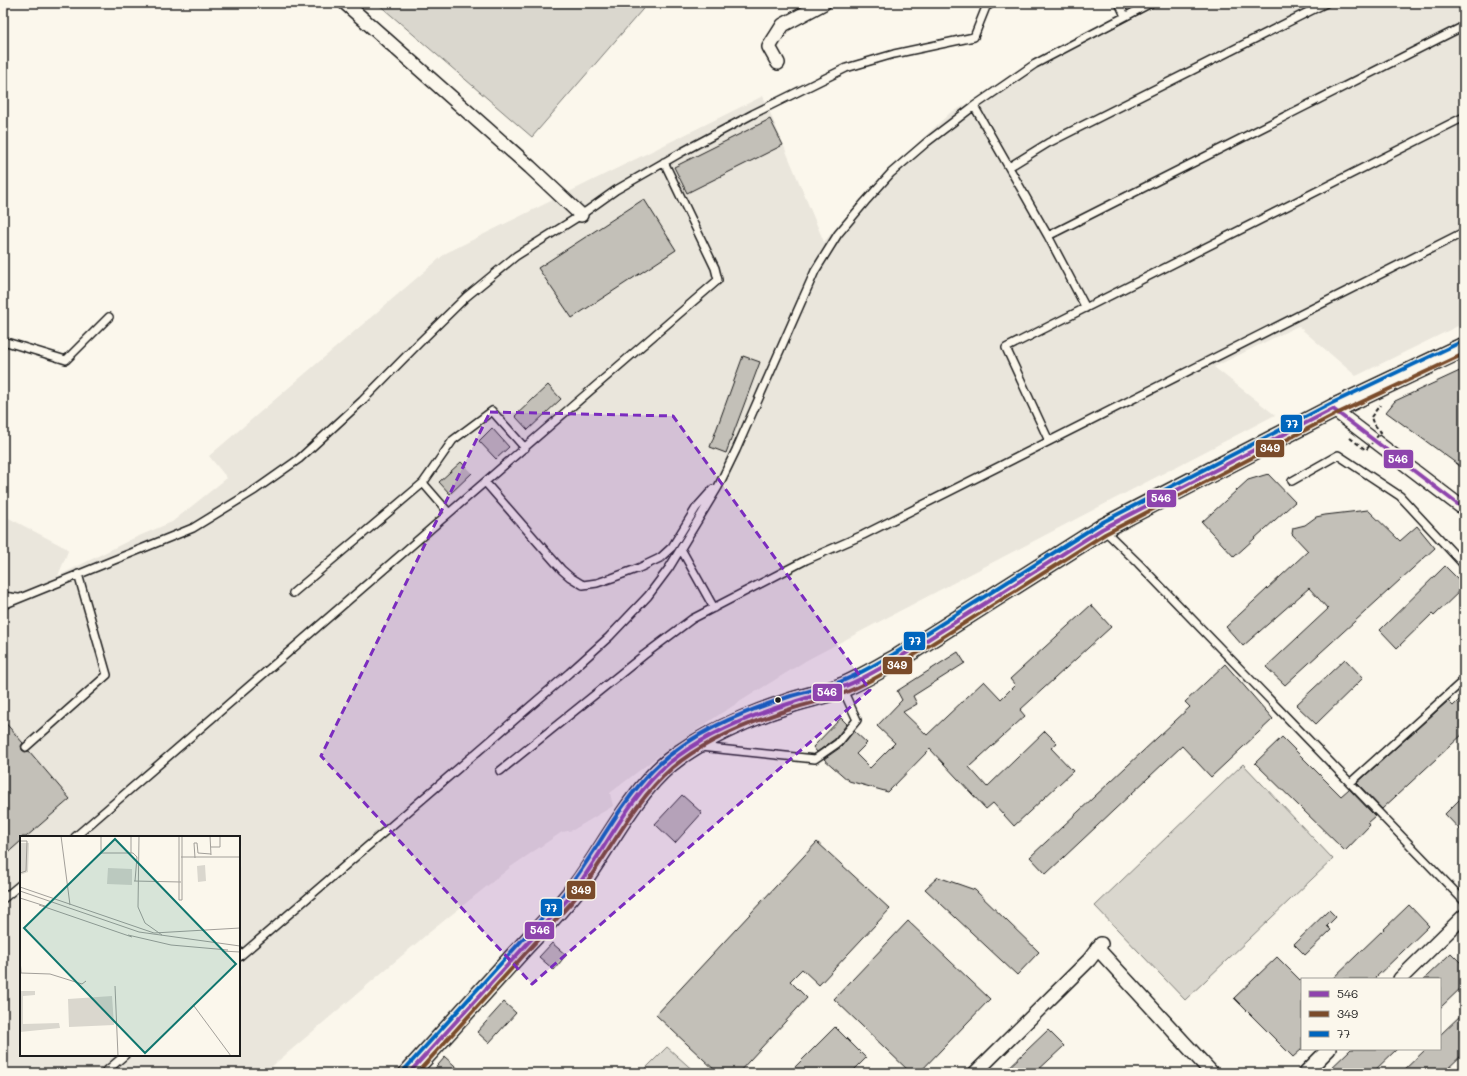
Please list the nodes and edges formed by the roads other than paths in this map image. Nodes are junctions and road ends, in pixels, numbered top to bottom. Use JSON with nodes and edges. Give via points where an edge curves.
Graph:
{"nodes":[{"id":1,"x":345,"y":3,"type":"edge"},
{"id":2,"x":824,"y":3,"type":"edge"},
{"id":3,"x":992,"y":3,"type":"edge"},
{"id":4,"x":1118,"y":3,"type":"edge"},
{"id":5,"x":1151,"y":3,"type":"edge"},
{"id":6,"x":1326,"y":3,"type":"edge"},
{"id":7,"x":1126,"y":16,"type":"junction"},
{"id":8,"x":1464,"y":26,"type":"edge"},
{"id":9,"x":778,"y":63,"type":"dead end"},
{"id":10,"x":974,"y":106,"type":"junction"},
{"id":11,"x":1464,"y":117,"type":"edge"},
{"id":12,"x":664,"y":162,"type":"junction"},
{"id":13,"x":1009,"y":167,"type":"junction"},
{"id":14,"x":581,"y":215,"type":"junction"},
{"id":15,"x":1464,"y":232,"type":"edge"},
{"id":16,"x":1048,"y":236,"type":"junction"},
{"id":17,"x":1086,"y":308,"type":"junction"},
{"id":18,"x":109,"y":317,"type":"dead end"},
{"id":19,"x":3,"y":342,"type":"edge"},
{"id":20,"x":1464,"y":347,"type":"edge"},
{"id":21,"x":1334,"y":409,"type":"junction"},
{"id":22,"x":1049,"y":441,"type":"junction"},
{"id":23,"x":525,"y":448,"type":"junction"},
{"id":24,"x":1292,"y":481,"type":"dead end"},
{"id":25,"x":485,"y":482,"type":"junction"},
{"id":26,"x":423,"y":483,"type":"junction"},
{"id":27,"x":718,"y":486,"type":"junction"},
{"id":28,"x":1464,"y":509,"type":"edge"},
{"id":29,"x":449,"y":513,"type":"junction"},
{"id":30,"x":1102,"y":529,"type":"junction"},
{"id":31,"x":681,"y":549,"type":"junction"},
{"id":32,"x":1464,"y":565,"type":"edge"},
{"id":33,"x":78,"y":574,"type":"junction"},
{"id":34,"x":293,"y":593,"type":"dead end"},
{"id":35,"x":3,"y":596,"type":"edge"},
{"id":36,"x":20,"y":598,"type":"junction"},
{"id":37,"x":3,"y":605,"type":"edge"},
{"id":38,"x":714,"y":608,"type":"junction"},
{"id":39,"x":1464,"y":680,"type":"edge"},
{"id":40,"x":841,"y":688,"type":"junction"},
{"id":41,"x":693,"y":746,"type":"junction"},
{"id":42,"x":26,"y":747,"type":"dead end"},
{"id":43,"x":500,"y":771,"type":"dead end"},
{"id":44,"x":1350,"y":783,"type":"junction"},
{"id":45,"x":76,"y":836,"type":"edge"},
{"id":46,"x":20,"y":885,"type":"edge"},
{"id":47,"x":3,"y":900,"type":"edge"},
{"id":48,"x":1464,"y":901,"type":"edge"},
{"id":49,"x":1464,"y":916,"type":"edge"},
{"id":50,"x":240,"y":956,"type":"edge"},
{"id":51,"x":1401,"y":978,"type":"edge"},
{"id":52,"x":1328,"y":1050,"type":"edge"},
{"id":53,"x":124,"y":1056,"type":"edge"},
{"id":54,"x":104,"y":1073,"type":"edge"},
{"id":55,"x":409,"y":1073,"type":"edge"},
{"id":56,"x":975,"y":1073,"type":"edge"},
{"id":57,"x":1212,"y":1073,"type":"edge"},
{"id":58,"x":1305,"y":1073,"type":"edge"}],
"edges":[{"from":1,"to":14,"type":"street"},
{"from":2,"to":9,"type":"street","via":[[783,25],[769,47]]},
{"from":3,"to":12,"type":"lane","via":[[986,7],[974,37],[894,54],[846,68]]},
{"from":4,"to":7,"type":"lane"},
{"from":5,"to":7,"type":"lane"},
{"from":6,"to":13,"type":"lane","via":[[1048,143]]},
{"from":7,"to":10,"type":"lane","via":[[1035,64]]},
{"from":8,"to":16,"type":"lane"},
{"from":10,"to":13,"type":"lane"},
{"from":10,"to":27,"type":"lane","via":[[891,173],[838,234],[815,271]]},
{"from":11,"to":17,"type":"lane"},
{"from":12,"to":14,"type":"lane","via":[[616,190]]},
{"from":12,"to":23,"type":"lane","via":[[715,268],[718,280]]},
{"from":13,"to":16,"type":"lane"},
{"from":14,"to":33,"type":"lane","via":[[516,256],[466,297],[362,401],[293,463],[193,528]]},
{"from":15,"to":22,"type":"lane"},
{"from":16,"to":17,"type":"lane"},
{"from":17,"to":22,"type":"lane","via":[[1006,348]]},
{"from":18,"to":19,"type":"lane","via":[[66,360]]},
{"from":20,"to":21,"type":"main road"},
{"from":21,"to":28,"type":"street"},
{"from":21,"to":30,"type":"main road"},
{"from":22,"to":38,"type":"lane"},
{"from":23,"to":25,"type":"lane"},
{"from":23,"to":26,"type":"lane","via":[[492,412],[453,440]]},
{"from":24,"to":32,"type":"lane","via":[[1338,455],[1400,496]]},
{"from":25,"to":27,"type":"lane","via":[[562,570],[583,585],[612,578],[660,558],[672,547],[696,508]]},
{"from":25,"to":29,"type":"lane"},
{"from":26,"to":29,"type":"lane"},
{"from":26,"to":34,"type":"lane"},
{"from":27,"to":31,"type":"lane"},
{"from":29,"to":45,"type":"lane"},
{"from":30,"to":40,"type":"main road","via":[[896,659]]},
{"from":30,"to":44,"type":"lane"},
{"from":31,"to":38,"type":"lane"},
{"from":31,"to":50,"type":"lane","via":[[648,596],[569,673]]},
{"from":33,"to":36,"type":"lane"},
{"from":33,"to":42,"type":"lane","via":[[107,675]]},
{"from":35,"to":36,"type":"lane"},
{"from":36,"to":37,"type":"lane"},
{"from":38,"to":43,"type":"lane","via":[[692,619],[644,655]]},
{"from":39,"to":44,"type":"lane"},
{"from":40,"to":41,"type":"main road","via":[[784,704]]},
{"from":40,"to":41,"type":"lane","via":[[857,720],[838,743],[815,759]]},
{"from":41,"to":55,"type":"main road","via":[[669,763],[648,785],[583,879],[557,911]]},
{"from":44,"to":48,"type":"lane"},
{"from":46,"to":47,"type":"lane"},
{"from":49,"to":51,"type":"street"},
{"from":52,"to":58,"type":"street"},
{"from":53,"to":54,"type":"lane"},
{"from":56,"to":57,"type":"street","via":[[1089,960],[1099,946]]}]}
